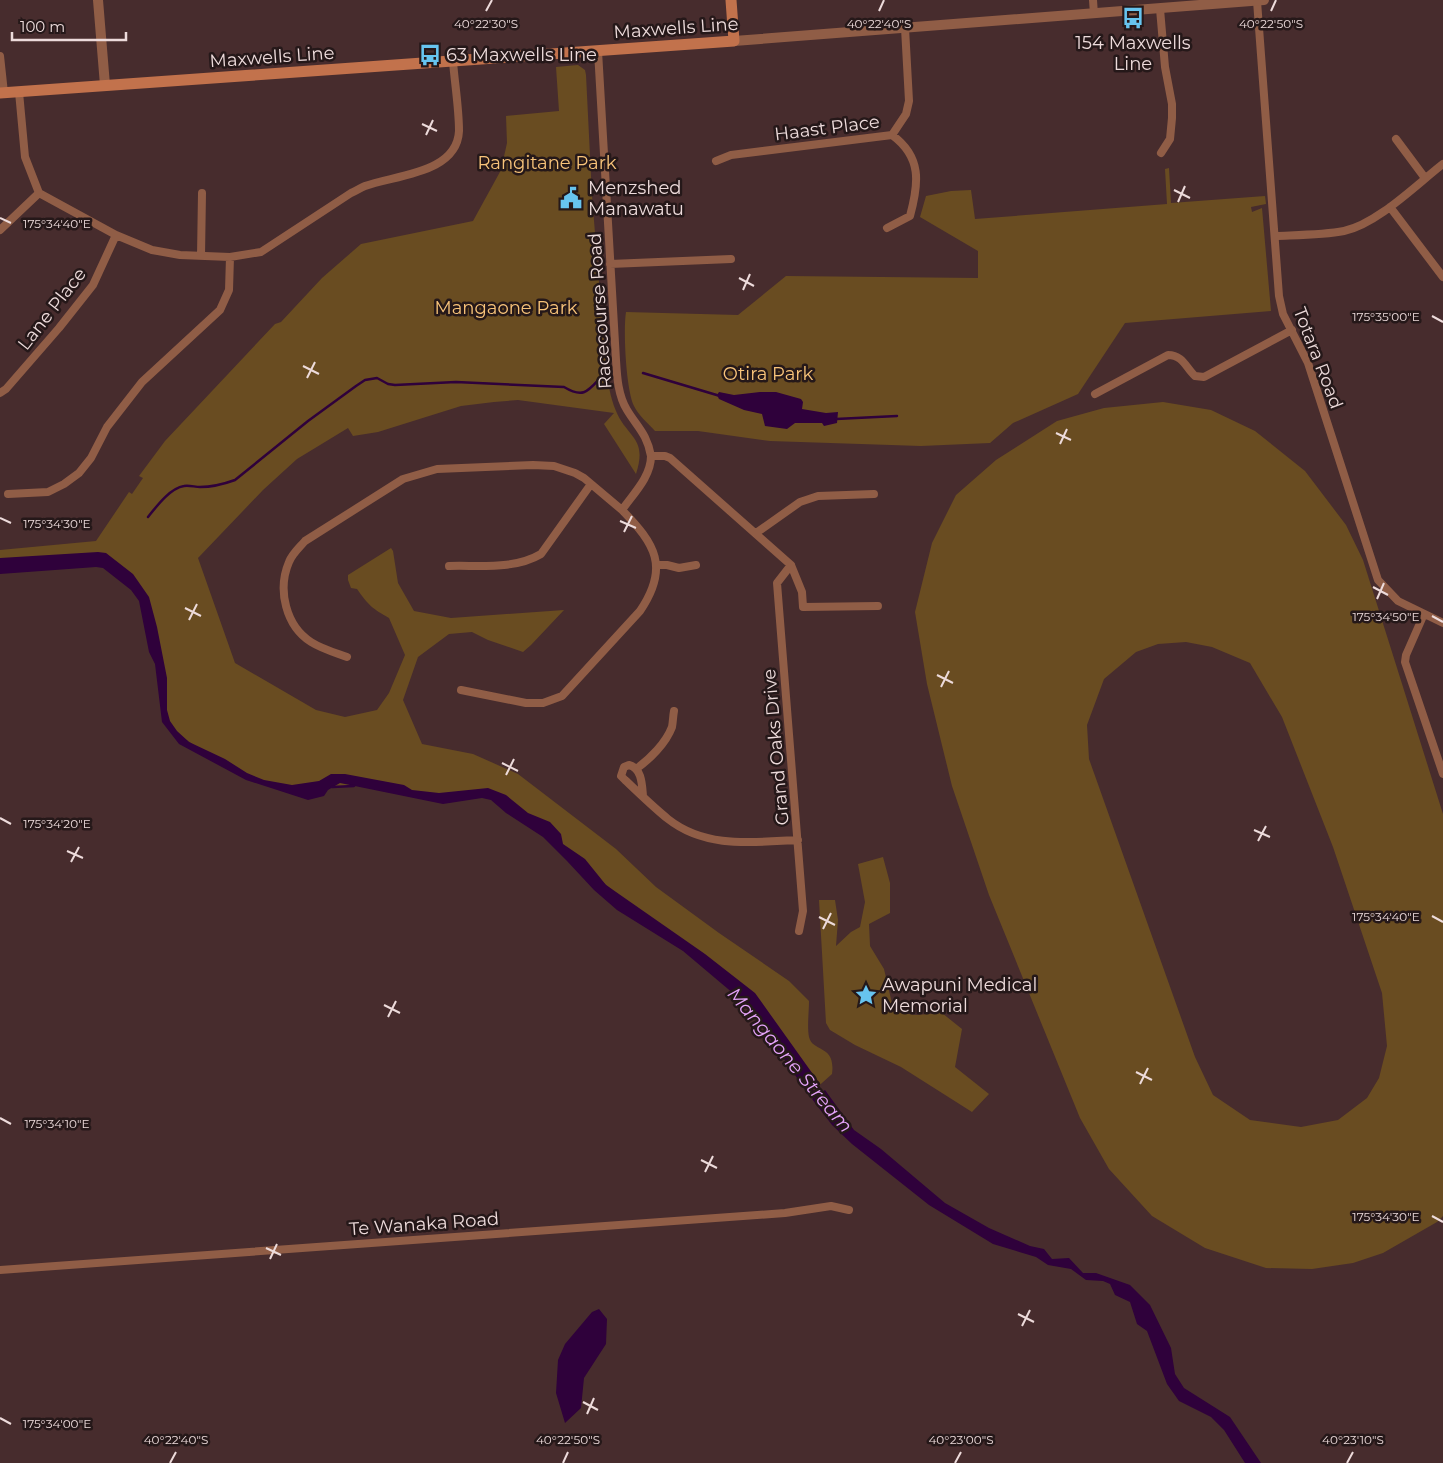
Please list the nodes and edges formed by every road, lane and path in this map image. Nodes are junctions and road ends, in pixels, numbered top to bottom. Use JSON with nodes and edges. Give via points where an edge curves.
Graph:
{"nodes":[{"id":1,"x":98,"y":0,"type":"edge"},
{"id":2,"x":731,"y":0,"type":"edge"},
{"id":3,"x":1093,"y":0,"type":"edge"},
{"id":4,"x":1258,"y":0,"type":"edge"},
{"id":5,"x":1264,"y":0,"type":"edge"},
{"id":6,"x":1220,"y":2,"type":"edge"},
{"id":7,"x":1160,"y":9,"type":"junction"},
{"id":8,"x":1094,"y":14,"type":"junction"},
{"id":9,"x":905,"y":28,"type":"junction"},
{"id":10,"x":734,"y":41,"type":"junction"},
{"id":11,"x":598,"y":51,"type":"junction"},
{"id":12,"x":0,"y":56,"type":"edge"},
{"id":13,"x":453,"y":62,"type":"junction"},
{"id":14,"x":105,"y":86,"type":"junction"},
{"id":15,"x":19,"y":92,"type":"junction"},
{"id":16,"x":2,"y":93,"type":"edge"},
{"id":17,"x":892,"y":135,"type":"junction"},
{"id":18,"x":1396,"y":139,"type":"dead end"},
{"id":19,"x":1161,"y":153,"type":"dead end"},
{"id":20,"x":716,"y":161,"type":"dead end"},
{"id":21,"x":1443,"y":164,"type":"edge"},
{"id":22,"x":1425,"y":178,"type":"junction"},
{"id":23,"x":39,"y":193,"type":"junction"},
{"id":24,"x":202,"y":193,"type":"dead end"},
{"id":25,"x":1390,"y":207,"type":"junction"},
{"id":26,"x":887,"y":228,"type":"dead end"},
{"id":27,"x":0,"y":230,"type":"edge"},
{"id":28,"x":116,"y":235,"type":"junction"},
{"id":29,"x":1275,"y":236,"type":"junction"},
{"id":30,"x":201,"y":256,"type":"junction"},
{"id":31,"x":230,"y":257,"type":"junction"},
{"id":32,"x":731,"y":259,"type":"dead end"},
{"id":33,"x":610,"y":264,"type":"junction"},
{"id":34,"x":1443,"y":277,"type":"edge"},
{"id":35,"x":1292,"y":330,"type":"junction"},
{"id":36,"x":0,"y":394,"type":"edge"},
{"id":37,"x":1094,"y":394,"type":"dead end"},
{"id":38,"x":651,"y":456,"type":"junction"},
{"id":39,"x":591,"y":484,"type":"junction"},
{"id":40,"x":8,"y":494,"type":"dead end"},
{"id":41,"x":874,"y":494,"type":"dead end"},
{"id":42,"x":622,"y":510,"type":"junction"},
{"id":43,"x":756,"y":533,"type":"junction"},
{"id":44,"x":656,"y":565,"type":"junction"},
{"id":45,"x":696,"y":565,"type":"dead end"},
{"id":46,"x":791,"y":565,"type":"junction"},
{"id":47,"x":449,"y":566,"type":"dead end"},
{"id":48,"x":878,"y":606,"type":"dead end"},
{"id":49,"x":1424,"y":614,"type":"junction"},
{"id":50,"x":1443,"y":623,"type":"edge"},
{"id":51,"x":348,"y":657,"type":"dead end"},
{"id":52,"x":461,"y":690,"type":"dead end"},
{"id":53,"x":674,"y":711,"type":"dead end"},
{"id":54,"x":636,"y":769,"type":"junction"},
{"id":55,"x":1443,"y":774,"type":"edge"},
{"id":56,"x":643,"y":796,"type":"junction"},
{"id":57,"x":798,"y":840,"type":"junction"},
{"id":58,"x":799,"y":931,"type":"dead end"},
{"id":59,"x":849,"y":1210,"type":"dead end"},
{"id":60,"x":0,"y":1270,"type":"edge"}],
"edges":[{"from":1,"to":14,"type":"street"},
{"from":2,"to":10,"type":"main road"},
{"from":3,"to":8,"type":"street"},
{"from":4,"to":5,"type":"street","name":"Maxwells Line"},
{"from":4,"to":6,"type":"street","name":"Maxwells Line"},
{"from":4,"to":29,"type":"street","name":"Totara Road"},
{"from":6,"to":7,"type":"street","name":"Maxwells Line"},
{"from":7,"to":8,"type":"street","name":"Maxwells Line"},
{"from":7,"to":19,"type":"street","via":[[1172,104],[1170,139]]},
{"from":8,"to":9,"type":"street","name":"Maxwells Line"},
{"from":9,"to":10,"type":"street","name":"Maxwells Line"},
{"from":9,"to":17,"type":"street","name":"Haast Place","via":[[909,101],[906,114]]},
{"from":10,"to":11,"type":"main road","name":"Maxwells Line"},
{"from":11,"to":13,"type":"main road","name":"Maxwells Line"},
{"from":11,"to":33,"type":"street","name":"Racecourse Road"},
{"from":12,"to":16,"type":"street"},
{"from":13,"to":14,"type":"main road","name":"Maxwells Line"},
{"from":13,"to":31,"type":"street","via":[[459,133],[451,152],[440,163],[365,186],[260,252]]},
{"from":14,"to":15,"type":"main road","name":"Maxwells Line"},
{"from":15,"to":16,"type":"main road","name":"Maxwells Line"},
{"from":15,"to":23,"type":"street","via":[[26,157]]},
{"from":17,"to":20,"type":"street","name":"Haast Place","via":[[731,155]]},
{"from":17,"to":26,"type":"street","via":[[904,144],[912,158],[916,193],[910,216]]},
{"from":18,"to":22,"type":"street"},
{"from":21,"to":22,"type":"street"},
{"from":22,"to":25,"type":"street"},
{"from":23,"to":27,"type":"street"},
{"from":23,"to":28,"type":"street"},
{"from":24,"to":30,"type":"street"},
{"from":25,"to":29,"type":"street","via":[[1358,227],[1344,231]]},
{"from":25,"to":34,"type":"street"},
{"from":28,"to":30,"type":"street","via":[[165,253]]},
{"from":28,"to":36,"type":"street","name":"Lane Place","via":[[93,285]]},
{"from":29,"to":35,"type":"street","name":"Totara Road","via":[[1279,296],[1283,314]]},
{"from":30,"to":31,"type":"street"},
{"from":31,"to":40,"type":"street","via":[[229,290],[220,310],[142,382],[107,428],[79,473],[48,492]]},
{"from":32,"to":33,"type":"street"},
{"from":33,"to":38,"type":"street","name":"Racecourse Road","via":[[620,391],[626,409],[647,440]]},
{"from":35,"to":37,"type":"street","via":[[1204,377],[1195,376],[1183,361],[1168,355]]},
{"from":35,"to":49,"type":"street","name":"Totara Road","via":[[1308,363],[1378,580],[1398,601]]},
{"from":38,"to":42,"type":"street","via":[[644,479]]},
{"from":38,"to":43,"type":"street","via":[[670,458]]},
{"from":39,"to":42,"type":"street"},
{"from":39,"to":47,"type":"street","via":[[541,554],[515,564]]},
{"from":39,"to":51,"type":"street","via":[[570,471],[544,465],[437,469],[403,479],[311,536],[289,561],[284,579],[285,604],[303,635],[322,648]]},
{"from":41,"to":43,"type":"street","via":[[818,496],[800,502]]},
{"from":42,"to":44,"type":"street","via":[[651,544]]},
{"from":43,"to":46,"type":"street"},
{"from":44,"to":45,"type":"street","via":[[679,568]]},
{"from":44,"to":52,"type":"street","via":[[653,586],[640,611],[562,696],[543,703],[526,703]]},
{"from":46,"to":48,"type":"street","via":[[802,592],[803,607]]},
{"from":46,"to":57,"type":"street","name":"Grand Oaks Drive","via":[[777,583]]},
{"from":49,"to":50,"type":"street","name":"Totara Road"},
{"from":49,"to":55,"type":"street","via":[[1405,662]]},
{"from":53,"to":54,"type":"street","via":[[672,727],[660,746]]},
{"from":54,"to":56,"type":"street","via":[[642,780]]},
{"from":54,"to":56,"type":"street","via":[[629,765],[624,767],[621,776]]},
{"from":56,"to":57,"type":"street","via":[[668,820],[709,839],[739,843]]},
{"from":57,"to":58,"type":"street","name":"Grand Oaks Drive","via":[[803,911]]},
{"from":59,"to":60,"type":"street","name":"Te Wanaka Road","via":[[831,1206],[785,1213]]}]}
